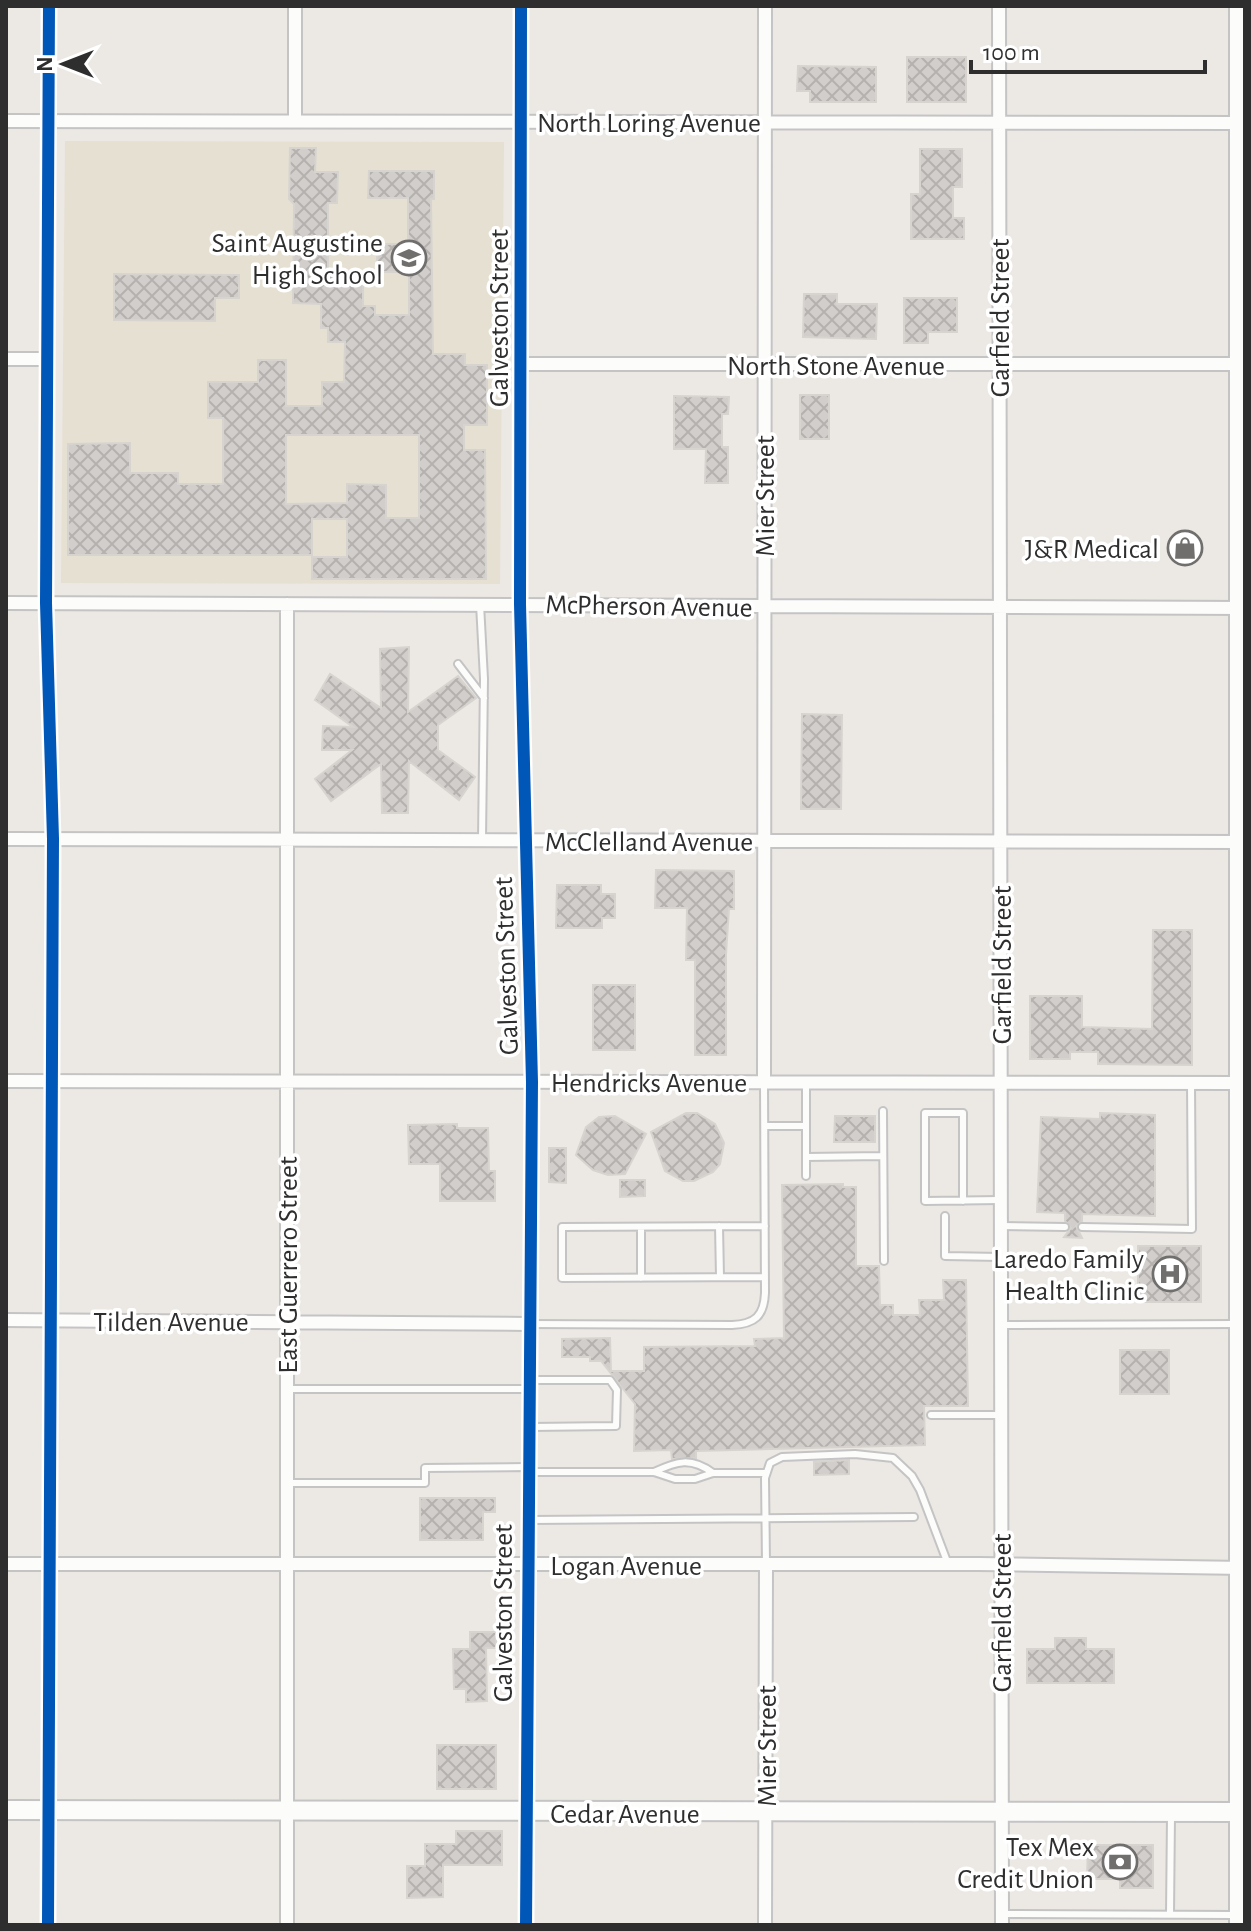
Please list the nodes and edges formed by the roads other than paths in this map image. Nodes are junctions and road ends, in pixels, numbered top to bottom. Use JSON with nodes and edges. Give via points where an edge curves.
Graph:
{"nodes":[{"id":1,"x":49,"y":6,"type":"edge"},
{"id":2,"x":295,"y":6,"type":"edge"},
{"id":3,"x":521,"y":6,"type":"edge"},
{"id":4,"x":765,"y":6,"type":"edge"},
{"id":5,"x":999,"y":6,"type":"edge"},
{"id":6,"x":1239,"y":6,"type":"edge"},
{"id":7,"x":6,"y":121,"type":"edge"},
{"id":8,"x":49,"y":121,"type":"junction"},
{"id":9,"x":295,"y":121,"type":"junction"},
{"id":10,"x":520,"y":122,"type":"junction"},
{"id":11,"x":765,"y":122,"type":"junction"},
{"id":12,"x":999,"y":123,"type":"junction"},
{"id":13,"x":1242,"y":123,"type":"edge"},
{"id":14,"x":6,"y":359,"type":"edge"},
{"id":15,"x":45,"y":359,"type":"junction"},
{"id":16,"x":523,"y":364,"type":"junction"},
{"id":17,"x":998,"y":364,"type":"junction"},
{"id":18,"x":1242,"y":364,"type":"edge"},
{"id":19,"x":764,"y":365,"type":"junction"},
{"id":20,"x":6,"y":603,"type":"edge"},
{"id":21,"x":46,"y":603,"type":"junction"},
{"id":22,"x":287,"y":604,"type":"junction"},
{"id":23,"x":480,"y":604,"type":"junction"},
{"id":24,"x":520,"y":604,"type":"junction"},
{"id":25,"x":1001,"y":606,"type":"junction"},
{"id":26,"x":764,"y":607,"type":"junction"},
{"id":27,"x":1242,"y":608,"type":"edge"},
{"id":28,"x":458,"y":664,"type":"dead end"},
{"id":29,"x":484,"y":698,"type":"junction"},
{"id":30,"x":6,"y":839,"type":"edge"},
{"id":31,"x":53,"y":839,"type":"junction"},
{"id":32,"x":482,"y":840,"type":"junction"},
{"id":33,"x":525,"y":840,"type":"junction"},
{"id":34,"x":287,"y":842,"type":"junction"},
{"id":35,"x":764,"y":842,"type":"junction"},
{"id":36,"x":1000,"y":842,"type":"junction"},
{"id":37,"x":1242,"y":842,"type":"edge"},
{"id":38,"x":6,"y":1081,"type":"edge"},
{"id":39,"x":51,"y":1082,"type":"junction"},
{"id":40,"x":286,"y":1082,"type":"junction"},
{"id":41,"x":532,"y":1082,"type":"junction"},
{"id":42,"x":1001,"y":1082,"type":"junction"},
{"id":43,"x":764,"y":1083,"type":"junction"},
{"id":44,"x":806,"y":1083,"type":"junction"},
{"id":45,"x":1191,"y":1083,"type":"junction"},
{"id":46,"x":1242,"y":1083,"type":"edge"},
{"id":47,"x":883,"y":1111,"type":"dead end"},
{"id":48,"x":765,"y":1126,"type":"junction"},
{"id":49,"x":806,"y":1126,"type":"junction"},
{"id":50,"x":883,"y":1156,"type":"junction"},
{"id":51,"x":806,"y":1157,"type":"junction"},
{"id":52,"x":806,"y":1176,"type":"dead end"},
{"id":53,"x":1000,"y":1200,"type":"junction"},
{"id":54,"x":963,"y":1201,"type":"junction"},
{"id":55,"x":945,"y":1216,"type":"dead end"},
{"id":56,"x":719,"y":1226,"type":"junction"},
{"id":57,"x":765,"y":1226,"type":"junction"},
{"id":58,"x":1000,"y":1226,"type":"junction"},
{"id":59,"x":641,"y":1227,"type":"junction"},
{"id":60,"x":1065,"y":1227,"type":"dead end"},
{"id":61,"x":1082,"y":1227,"type":"dead end"},
{"id":62,"x":1000,"y":1257,"type":"junction"},
{"id":63,"x":884,"y":1261,"type":"dead end"},
{"id":64,"x":720,"y":1277,"type":"junction"},
{"id":65,"x":765,"y":1277,"type":"junction"},
{"id":66,"x":641,"y":1278,"type":"junction"},
{"id":67,"x":6,"y":1320,"type":"edge"},
{"id":68,"x":52,"y":1320,"type":"junction"},
{"id":69,"x":287,"y":1321,"type":"junction"},
{"id":70,"x":528,"y":1324,"type":"junction"},
{"id":71,"x":1242,"y":1324,"type":"edge"},
{"id":72,"x":1000,"y":1325,"type":"junction"},
{"id":73,"x":528,"y":1384,"type":"junction"},
{"id":74,"x":287,"y":1389,"type":"junction"},
{"id":75,"x":931,"y":1415,"type":"dead end"},
{"id":76,"x":1000,"y":1415,"type":"junction"},
{"id":77,"x":527,"y":1427,"type":"junction"},
{"id":78,"x":527,"y":1469,"type":"junction"},
{"id":79,"x":654,"y":1472,"type":"junction"},
{"id":80,"x":713,"y":1473,"type":"junction"},
{"id":81,"x":765,"y":1473,"type":"junction"},
{"id":82,"x":287,"y":1483,"type":"junction"},
{"id":83,"x":914,"y":1517,"type":"dead end"},
{"id":84,"x":765,"y":1518,"type":"junction"},
{"id":85,"x":527,"y":1520,"type":"junction"},
{"id":86,"x":6,"y":1564,"type":"edge"},
{"id":87,"x":51,"y":1564,"type":"junction"},
{"id":88,"x":948,"y":1564,"type":"junction"},
{"id":89,"x":287,"y":1565,"type":"junction"},
{"id":90,"x":526,"y":1565,"type":"junction"},
{"id":91,"x":766,"y":1566,"type":"junction"},
{"id":92,"x":1001,"y":1567,"type":"junction"},
{"id":93,"x":1242,"y":1568,"type":"edge"},
{"id":94,"x":6,"y":1810,"type":"edge"},
{"id":95,"x":49,"y":1811,"type":"junction"},
{"id":96,"x":288,"y":1811,"type":"junction"},
{"id":97,"x":1002,"y":1812,"type":"junction"},
{"id":98,"x":1171,"y":1812,"type":"junction"},
{"id":99,"x":1242,"y":1812,"type":"edge"},
{"id":100,"x":527,"y":1813,"type":"junction"},
{"id":101,"x":765,"y":1813,"type":"junction"},
{"id":102,"x":1170,"y":1914,"type":"junction"},
{"id":103,"x":1002,"y":1920,"type":"edge"},
{"id":104,"x":1239,"y":1920,"type":"edge"},
{"id":105,"x":48,"y":1925,"type":"edge"},
{"id":106,"x":287,"y":1925,"type":"edge"},
{"id":107,"x":526,"y":1925,"type":"edge"},
{"id":108,"x":765,"y":1925,"type":"edge"}],
"edges":[{"from":1,"to":8,"type":"street"},
{"from":2,"to":9,"type":"street"},
{"from":3,"to":10,"type":"street","name":"Galveston Street"},
{"from":4,"to":11,"type":"street","name":"Mier Street"},
{"from":5,"to":12,"type":"street","name":"Garfield Street"},
{"from":6,"to":13,"type":"main road"},
{"from":7,"to":8,"type":"street","name":"North Loring Avenue"},
{"from":8,"to":9,"type":"street","name":"North Loring Avenue"},
{"from":8,"to":15,"type":"street"},
{"from":9,"to":10,"type":"street","name":"North Loring Avenue"},
{"from":10,"to":11,"type":"street","name":"North Loring Avenue"},
{"from":10,"to":16,"type":"street","name":"Galveston Street"},
{"from":11,"to":12,"type":"street","name":"North Loring Avenue"},
{"from":11,"to":19,"type":"street","name":"Mier Street"},
{"from":12,"to":13,"type":"street","name":"North Loring Avenue"},
{"from":12,"to":17,"type":"street","name":"Garfield Street"},
{"from":13,"to":18,"type":"main road"},
{"from":14,"to":15,"type":"street"},
{"from":15,"to":21,"type":"street"},
{"from":16,"to":19,"type":"street","name":"North Stone Avenue"},
{"from":16,"to":24,"type":"street","name":"Galveston Street"},
{"from":17,"to":18,"type":"street","name":"North Stone Avenue"},
{"from":17,"to":19,"type":"street","name":"North Stone Avenue"},
{"from":17,"to":25,"type":"street","name":"Garfield Street"},
{"from":18,"to":27,"type":"main road"},
{"from":19,"to":26,"type":"street","name":"Mier Street"},
{"from":20,"to":21,"type":"street","name":"McPherson Avenue"},
{"from":21,"to":22,"type":"street","name":"McPherson Avenue"},
{"from":21,"to":31,"type":"street"},
{"from":22,"to":23,"type":"street","name":"McPherson Avenue"},
{"from":22,"to":34,"type":"street","name":"East Guerrero Street"},
{"from":23,"to":24,"type":"street","name":"McPherson Avenue"},
{"from":23,"to":29,"type":"lane"},
{"from":24,"to":26,"type":"street","name":"McPherson Avenue"},
{"from":24,"to":33,"type":"street","name":"Galveston Street"},
{"from":25,"to":26,"type":"street","name":"McPherson Avenue"},
{"from":25,"to":27,"type":"street","name":"McPherson Avenue"},
{"from":25,"to":36,"type":"street","name":"Garfield Street"},
{"from":26,"to":35,"type":"street","name":"Mier Street"},
{"from":27,"to":37,"type":"main road"},
{"from":28,"to":29,"type":"lane"},
{"from":29,"to":32,"type":"lane"},
{"from":30,"to":31,"type":"street","name":"McClelland Avenue"},
{"from":31,"to":34,"type":"street","name":"McClelland Avenue"},
{"from":31,"to":39,"type":"street"},
{"from":32,"to":33,"type":"street","name":"McClelland Avenue"},
{"from":32,"to":34,"type":"street","name":"McClelland Avenue"},
{"from":33,"to":35,"type":"street","name":"McClelland Avenue"},
{"from":33,"to":41,"type":"street","name":"Galveston Street"},
{"from":34,"to":40,"type":"street","name":"East Guerrero Street"},
{"from":35,"to":36,"type":"street","name":"McClelland Avenue"},
{"from":35,"to":43,"type":"street","name":"Mier Street"},
{"from":36,"to":37,"type":"street","name":"McClelland Avenue"},
{"from":36,"to":42,"type":"street","name":"Garfield Street"},
{"from":37,"to":46,"type":"main road"},
{"from":38,"to":39,"type":"street","name":"Hendricks Avenue"},
{"from":39,"to":40,"type":"street","name":"Hendricks Avenue"},
{"from":39,"to":68,"type":"street"},
{"from":40,"to":41,"type":"street","name":"Hendricks Avenue"},
{"from":40,"to":69,"type":"street","name":"East Guerrero Street"},
{"from":41,"to":43,"type":"street","name":"Hendricks Avenue"},
{"from":41,"to":70,"type":"street","name":"Galveston Street"},
{"from":42,"to":44,"type":"street","name":"Hendricks Avenue"},
{"from":42,"to":45,"type":"street","name":"Hendricks Avenue"},
{"from":42,"to":53,"type":"street","name":"Garfield Street"},
{"from":43,"to":44,"type":"street","name":"Hendricks Avenue"},
{"from":43,"to":48,"type":"lane"},
{"from":44,"to":49,"type":"lane"},
{"from":45,"to":46,"type":"street","name":"Hendricks Avenue"},
{"from":45,"to":61,"type":"lane","via":[[1192,1229]]},
{"from":46,"to":71,"type":"main road"},
{"from":47,"to":50,"type":"lane"},
{"from":48,"to":49,"type":"lane"},
{"from":48,"to":57,"type":"lane"},
{"from":49,"to":51,"type":"lane"},
{"from":50,"to":51,"type":"lane"},
{"from":50,"to":63,"type":"lane"},
{"from":51,"to":52,"type":"lane"},
{"from":53,"to":54,"type":"lane"},
{"from":53,"to":58,"type":"street","name":"Garfield Street"},
{"from":54,"to":54,"type":"lane","via":[[963,1113],[925,1113],[925,1201]]},
{"from":55,"to":62,"type":"lane","via":[[945,1256]]},
{"from":56,"to":57,"type":"lane"},
{"from":56,"to":59,"type":"lane"},
{"from":56,"to":64,"type":"lane"},
{"from":57,"to":65,"type":"lane"},
{"from":58,"to":60,"type":"lane"},
{"from":58,"to":62,"type":"street","name":"Garfield Street"},
{"from":59,"to":66,"type":"lane"},
{"from":59,"to":66,"type":"lane","via":[[562,1227],[562,1278]]},
{"from":62,"to":72,"type":"street","name":"Garfield Street"},
{"from":64,"to":65,"type":"lane"},
{"from":64,"to":66,"type":"lane"},
{"from":65,"to":70,"type":"lane","via":[[761,1315],[744,1324]]},
{"from":67,"to":68,"type":"street","name":"Tilden Avenue"},
{"from":68,"to":69,"type":"street","name":"Tilden Avenue"},
{"from":68,"to":87,"type":"street"},
{"from":69,"to":70,"type":"street","name":"Tilden Avenue"},
{"from":69,"to":74,"type":"street","name":"East Guerrero Street"},
{"from":70,"to":73,"type":"street","name":"Galveston Street"},
{"from":71,"to":72,"type":"lane"},
{"from":71,"to":93,"type":"main road"},
{"from":72,"to":76,"type":"street","name":"Garfield Street"},
{"from":73,"to":74,"type":"lane"},
{"from":73,"to":77,"type":"street","name":"Galveston Street"},
{"from":73,"to":77,"type":"lane","via":[[610,1380],[617,1390],[616,1426]]},
{"from":74,"to":82,"type":"street","name":"East Guerrero Street"},
{"from":75,"to":76,"type":"lane"},
{"from":76,"to":92,"type":"street","name":"Garfield Street"},
{"from":77,"to":78,"type":"street","name":"Galveston Street"},
{"from":78,"to":79,"type":"lane"},
{"from":78,"to":82,"type":"lane","via":[[425,1468],[425,1483]]},
{"from":78,"to":85,"type":"street","name":"Galveston Street"},
{"from":79,"to":80,"type":"lane","via":[[685,1479]]},
{"from":79,"to":80,"type":"lane","via":[[669,1463],[693,1461]]},
{"from":80,"to":81,"type":"lane"},
{"from":81,"to":84,"type":"lane"},
{"from":81,"to":88,"type":"lane","via":[[782,1457],[893,1458],[916,1483]]},
{"from":82,"to":89,"type":"street","name":"East Guerrero Street"},
{"from":83,"to":84,"type":"lane"},
{"from":84,"to":85,"type":"lane"},
{"from":84,"to":91,"type":"lane"},
{"from":85,"to":90,"type":"street","name":"Galveston Street"},
{"from":86,"to":87,"type":"street","name":"Logan Avenue"},
{"from":87,"to":89,"type":"street","name":"Logan Avenue"},
{"from":87,"to":95,"type":"street"},
{"from":88,"to":91,"type":"street","name":"Logan Avenue"},
{"from":88,"to":92,"type":"street","name":"Logan Avenue"},
{"from":89,"to":90,"type":"street","name":"Logan Avenue"},
{"from":89,"to":96,"type":"street","name":"East Guerrero Street"},
{"from":90,"to":91,"type":"street","name":"Logan Avenue"},
{"from":90,"to":100,"type":"street","name":"Galveston Street"},
{"from":91,"to":101,"type":"street","name":"Mier Street"},
{"from":92,"to":93,"type":"street","name":"Logan Avenue"},
{"from":92,"to":97,"type":"street","name":"Garfield Street"},
{"from":93,"to":99,"type":"main road"},
{"from":94,"to":95,"type":"main road","name":"Cedar Avenue"},
{"from":95,"to":96,"type":"main road","name":"Cedar Avenue"},
{"from":95,"to":105,"type":"street"},
{"from":96,"to":100,"type":"main road","name":"Cedar Avenue"},
{"from":96,"to":106,"type":"street","name":"East Guerrero Street"},
{"from":97,"to":98,"type":"main road","name":"Cedar Avenue"},
{"from":97,"to":101,"type":"main road","name":"Cedar Avenue"},
{"from":97,"to":103,"type":"street","name":"Garfield Street"},
{"from":98,"to":99,"type":"main road","name":"Cedar Avenue"},
{"from":98,"to":102,"type":"lane"},
{"from":99,"to":104,"type":"main road"},
{"from":100,"to":101,"type":"main road","name":"Cedar Avenue"},
{"from":100,"to":107,"type":"street","name":"Galveston Street"},
{"from":101,"to":108,"type":"street","name":"Mier Street"},
{"from":102,"to":103,"type":"lane"},
{"from":102,"to":104,"type":"lane"}]}
